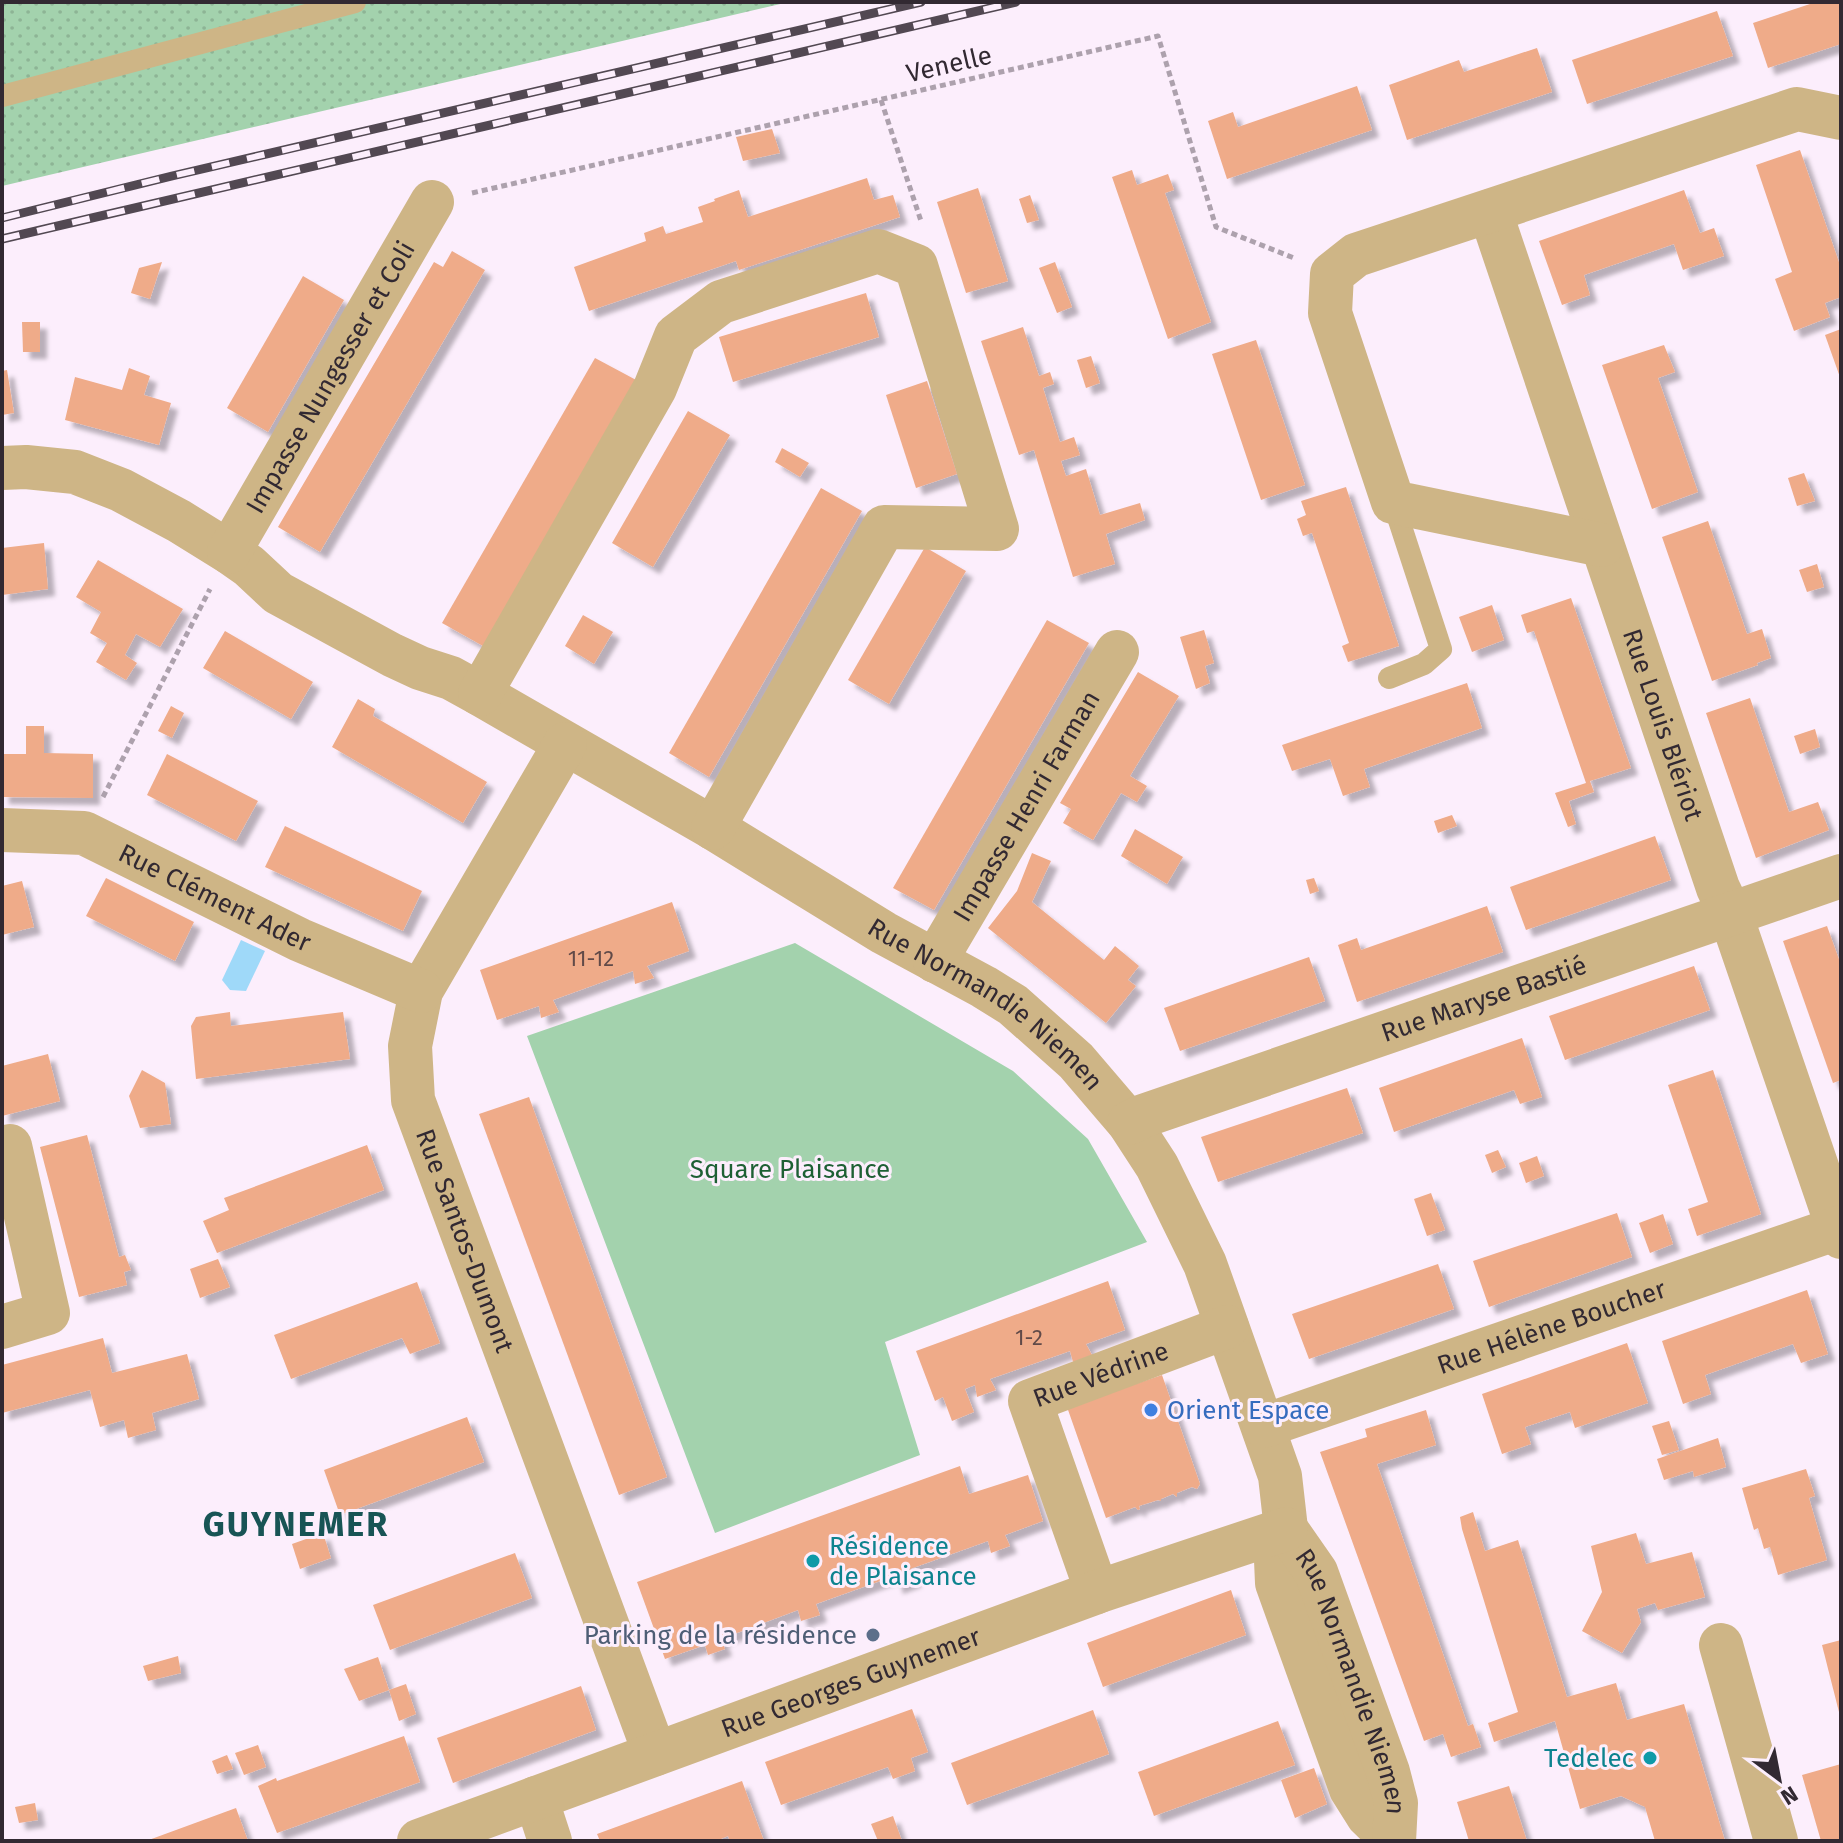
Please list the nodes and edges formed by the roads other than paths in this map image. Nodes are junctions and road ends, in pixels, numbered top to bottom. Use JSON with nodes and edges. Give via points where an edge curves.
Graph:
{"nodes":[{"id":1,"x":355,"y":2,"type":"edge"},
{"id":2,"x":2,"y":96,"type":"edge"},
{"id":3,"x":1841,"y":118,"type":"edge"},
{"id":4,"x":432,"y":202,"type":"road end"},
{"id":5,"x":1490,"y":211,"type":"junction"},
{"id":6,"x":2,"y":468,"type":"edge"},
{"id":7,"x":1393,"y":502,"type":"junction"},
{"id":8,"x":1602,"y":545,"type":"junction"},
{"id":9,"x":239,"y":559,"type":"junction"},
{"id":10,"x":1117,"y":652,"type":"dead end"},
{"id":11,"x":1389,"y":678,"type":"dead end"},
{"id":12,"x":465,"y":686,"type":"junction"},
{"id":13,"x":565,"y":744,"type":"junction"},
{"id":14,"x":713,"y":828,"type":"junction"},
{"id":15,"x":2,"y":830,"type":"edge"},
{"id":16,"x":1841,"y":876,"type":"edge"},
{"id":17,"x":1730,"y":913,"type":"junction"},
{"id":18,"x":935,"y":961,"type":"junction"},
{"id":19,"x":421,"y":991,"type":"junction"},
{"id":20,"x":1129,"y":1123,"type":"junction"},
{"id":21,"x":2,"y":1148,"type":"edge"},
{"id":22,"x":1840,"y":1231,"type":"edge"},
{"id":23,"x":2,"y":1327,"type":"edge"},
{"id":24,"x":1227,"y":1327,"type":"junction"},
{"id":25,"x":1264,"y":1426,"type":"junction"},
{"id":26,"x":1286,"y":1529,"type":"junction"},
{"id":27,"x":1097,"y":1592,"type":"junction"},
{"id":28,"x":1721,"y":1645,"type":"dead end"},
{"id":29,"x":655,"y":1754,"type":"junction"},
{"id":30,"x":536,"y":1798,"type":"junction"},
{"id":31,"x":419,"y":1841,"type":"edge"},
{"id":32,"x":550,"y":1841,"type":"edge"},
{"id":33,"x":1394,"y":1841,"type":"edge"},
{"id":34,"x":1776,"y":1841,"type":"edge"}],
"edges":[{"from":1,"to":2,"type":"lane"},
{"from":3,"to":5,"type":"street","via":[[1797,109]]},
{"from":4,"to":9,"type":"street","name":"Impasse Nungesser et Coli"},
{"from":5,"to":7,"type":"street","via":[[1356,255],[1332,274],[1330,313]]},
{"from":5,"to":8,"type":"street","name":"Rue Louis Blériot"},
{"from":6,"to":9,"type":"street","name":"Rue Normandie Niemen","via":[[75,472],[133,496]]},
{"from":7,"to":8,"type":"street"},
{"from":7,"to":11,"type":"lane","via":[[1441,649],[1424,664]]},
{"from":8,"to":17,"type":"street","name":"Rue Louis Blériot"},
{"from":9,"to":12,"type":"street","name":"Rue Normandie Niemen","via":[[278,593],[392,655]]},
{"from":10,"to":18,"type":"street","name":"Impasse Henri Farman"},
{"from":12,"to":13,"type":"street","name":"Rue Normandie Niemen"},
{"from":12,"to":14,"type":"street","via":[[655,388],[676,336],[721,302],[878,251],[916,266],[997,529],[884,527]]},
{"from":13,"to":14,"type":"street","name":"Rue Normandie Niemen"},
{"from":13,"to":19,"type":"street","name":"Rue Santos-Dumont"},
{"from":14,"to":18,"type":"street","name":"Rue Normandie Niemen"},
{"from":15,"to":19,"type":"street","name":"Rue Clément Ader","via":[[84,833],[300,940]]},
{"from":16,"to":17,"type":"street","name":"Rue Maryse Bastié"},
{"from":17,"to":20,"type":"street","name":"Rue Maryse Bastié"},
{"from":17,"to":22,"type":"street","name":"Rue Louis Blériot"},
{"from":18,"to":20,"type":"street","name":"Rue Normandie Niemen","via":[[1013,1005],[1076,1061]]},
{"from":19,"to":29,"type":"street","name":"Rue Santos-Dumont","via":[[410,1046],[413,1100]]},
{"from":20,"to":24,"type":"street","name":"Rue Normandie Niemen","via":[[1181,1211]]},
{"from":21,"to":23,"type":"street","via":[[10,1146],[48,1313]]},
{"from":22,"to":25,"type":"street","name":"Rue Hélène Boucher"},
{"from":24,"to":25,"type":"street","name":"Rue Normandie Niemen"},
{"from":24,"to":27,"type":"street","name":"Rue Védrine","via":[[1030,1401]]},
{"from":25,"to":26,"type":"street","name":"Rue Normandie Niemen","via":[[1280,1476]]},
{"from":26,"to":27,"type":"street","name":"Rue Georges Guynemer"},
{"from":26,"to":33,"type":"street","name":"Rue Normandie Niemen","via":[[1316,1572],[1388,1772],[1396,1803]]},
{"from":27,"to":29,"type":"street","name":"Rue Georges Guynemer"},
{"from":28,"to":34,"type":"street"},
{"from":29,"to":30,"type":"street","name":"Rue Georges Guynemer"},
{"from":30,"to":31,"type":"street","name":"Rue Georges Guynemer"},
{"from":30,"to":32,"type":"street"}]}
